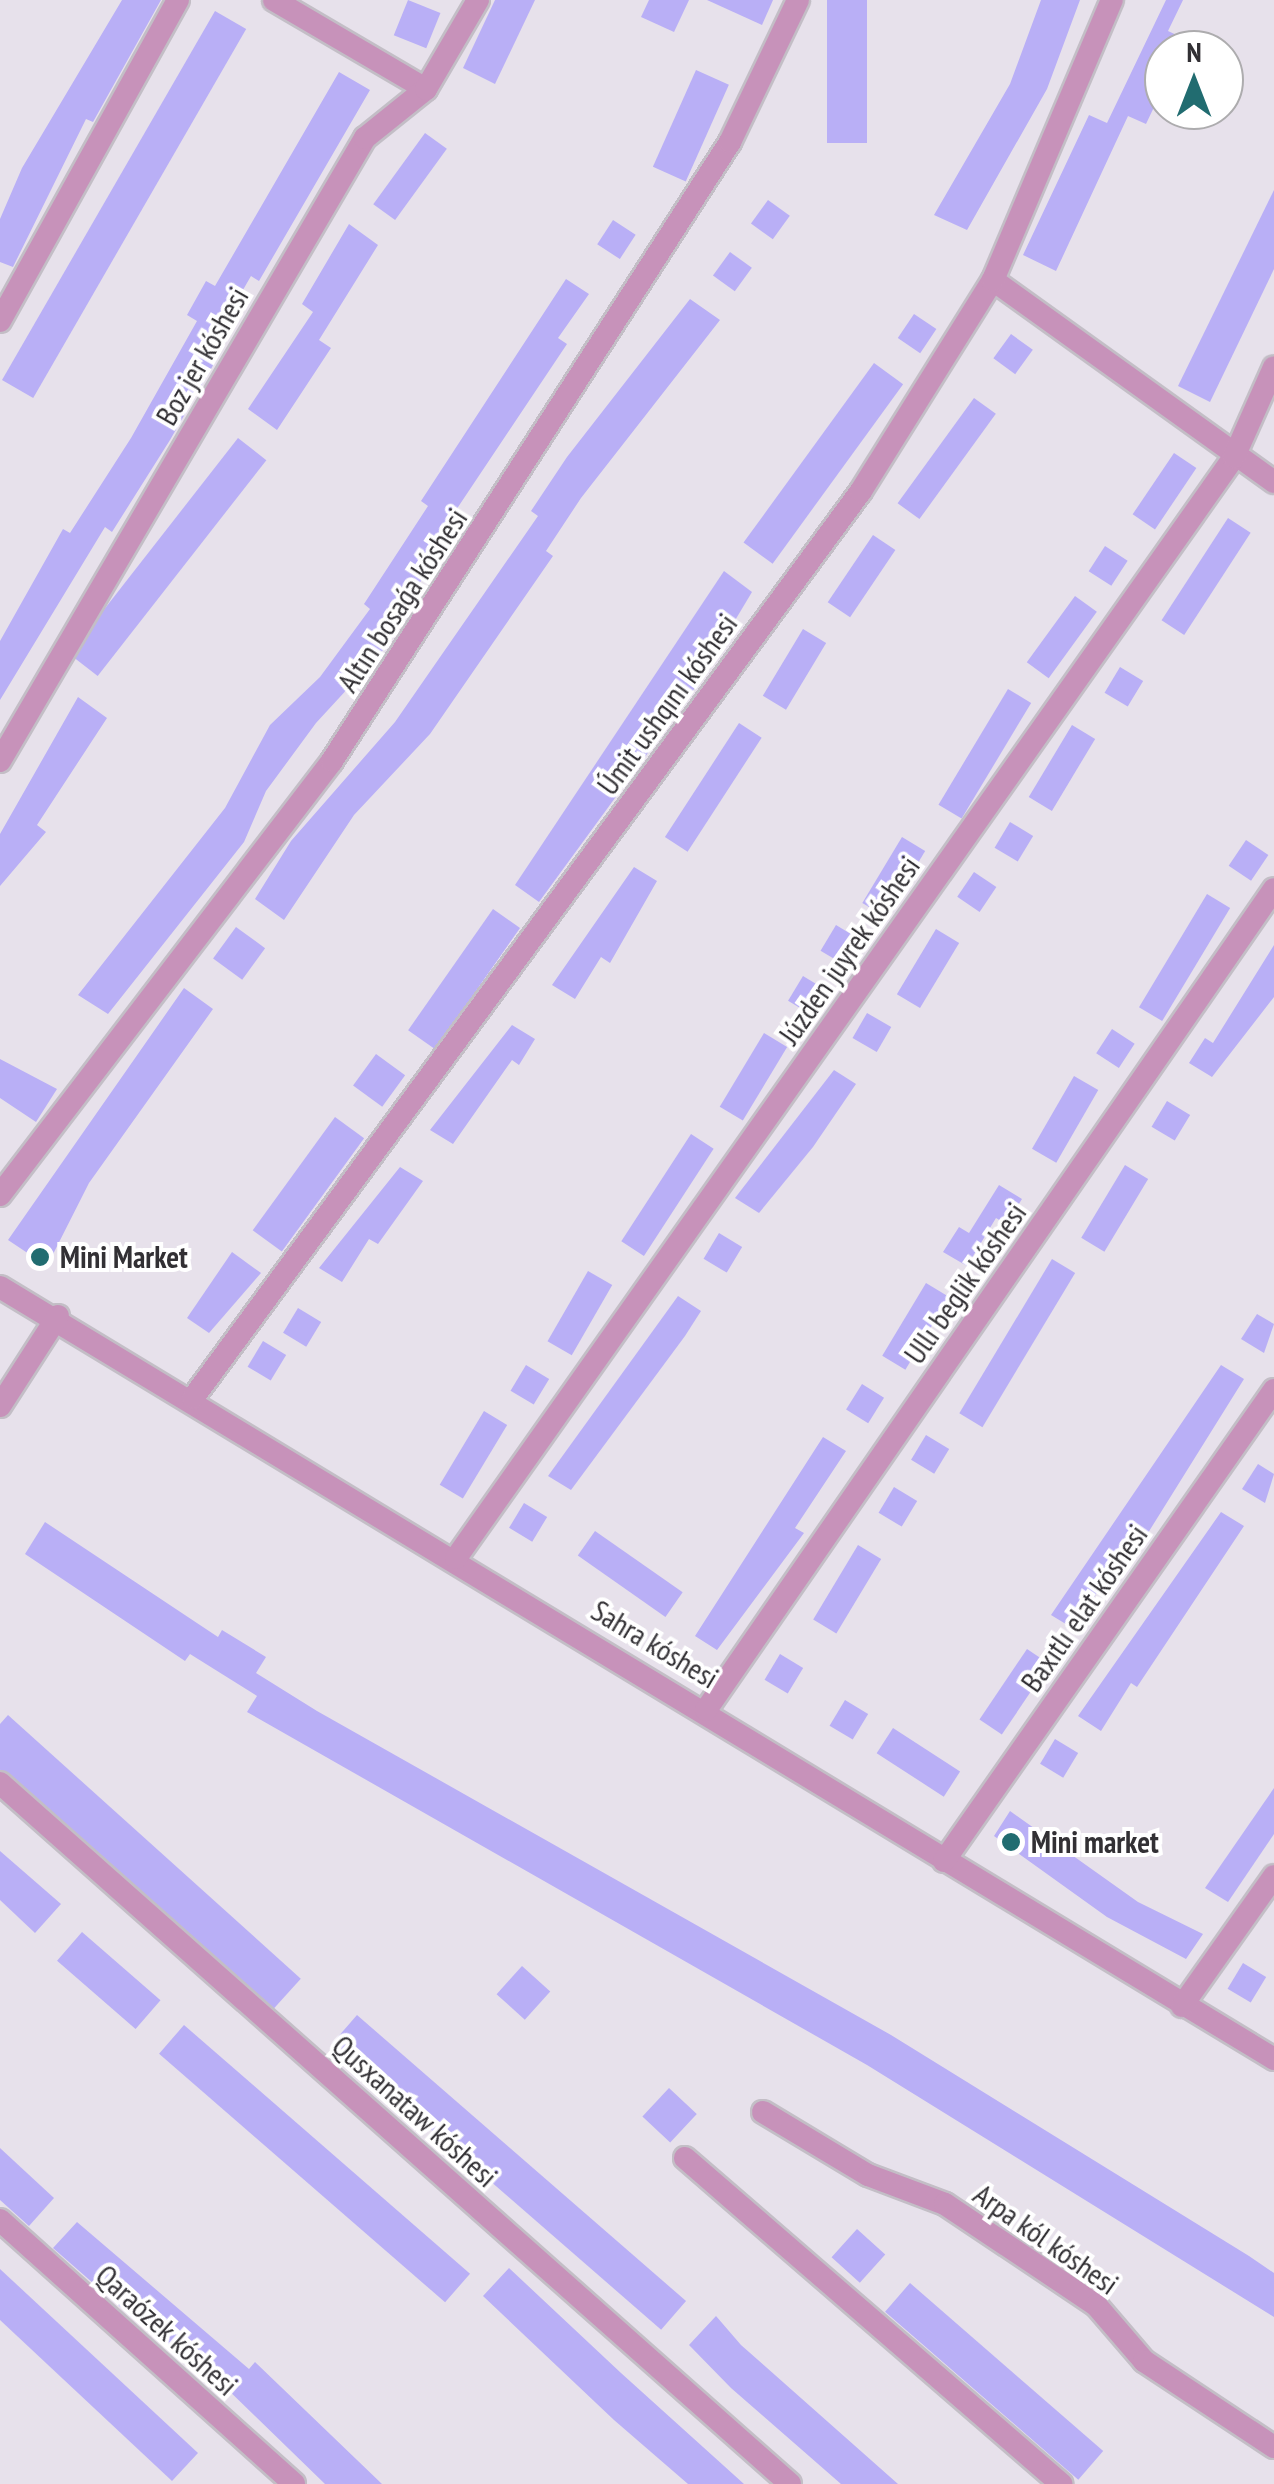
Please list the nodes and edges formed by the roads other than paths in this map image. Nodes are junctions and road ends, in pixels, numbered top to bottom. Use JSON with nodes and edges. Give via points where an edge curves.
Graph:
{"nodes":[{"id":1,"x":178,"y":0,"type":"edge"},
{"id":2,"x":274,"y":0,"type":"edge"},
{"id":3,"x":478,"y":0,"type":"edge"},
{"id":4,"x":798,"y":0,"type":"edge"},
{"id":5,"x":1112,"y":0,"type":"edge"},
{"id":6,"x":426,"y":88,"type":"junction"},
{"id":7,"x":993,"y":280,"type":"junction"},
{"id":8,"x":0,"y":322,"type":"edge"},
{"id":9,"x":1274,"y":367,"type":"edge"},
{"id":10,"x":1234,"y":457,"type":"junction"},
{"id":11,"x":1274,"y":482,"type":"edge"},
{"id":12,"x":0,"y":761,"type":"edge"},
{"id":13,"x":1274,"y":889,"type":"edge"},
{"id":14,"x":0,"y":1195,"type":"edge"},
{"id":15,"x":0,"y":1287,"type":"edge"},
{"id":16,"x":58,"y":1316,"type":"junction"},
{"id":17,"x":1274,"y":1390,"type":"edge"},
{"id":18,"x":193,"y":1398,"type":"junction"},
{"id":19,"x":0,"y":1406,"type":"edge"},
{"id":20,"x":456,"y":1558,"type":"junction"},
{"id":21,"x":706,"y":1710,"type":"junction"},
{"id":22,"x":0,"y":1784,"type":"edge"},
{"id":23,"x":944,"y":1861,"type":"junction"},
{"id":24,"x":1274,"y":1876,"type":"edge"},
{"id":25,"x":1182,"y":2006,"type":"junction"},
{"id":26,"x":1274,"y":2060,"type":"edge"},
{"id":27,"x":763,"y":2112,"type":"dead end"},
{"id":28,"x":685,"y":2158,"type":"dead end"},
{"id":29,"x":0,"y":2220,"type":"edge"},
{"id":30,"x":1274,"y":2447,"type":"edge"},
{"id":31,"x":294,"y":2484,"type":"edge"},
{"id":32,"x":790,"y":2484,"type":"edge"},
{"id":33,"x":1061,"y":2484,"type":"edge"}],
"edges":[{"from":1,"to":8,"type":"street"},
{"from":2,"to":6,"type":"street"},
{"from":3,"to":6,"type":"street","name":"Boz jer kóshesi"},
{"from":4,"to":14,"type":"street","name":"Altın bosaǵa kóshesi","via":[[730,142],[332,761]]},
{"from":5,"to":7,"type":"street","name":"Úmit ushqını kóshesi"},
{"from":6,"to":12,"type":"street","name":"Boz jer kóshesi","via":[[365,138]]},
{"from":7,"to":10,"type":"street"},
{"from":7,"to":18,"type":"street","name":"Úmit ushqını kóshesi","via":[[861,491]]},
{"from":9,"to":10,"type":"street","name":"Júzden juyrek kóshesi"},
{"from":10,"to":11,"type":"street"},
{"from":10,"to":20,"type":"street","name":"Júzden juyrek kóshesi"},
{"from":13,"to":21,"type":"street","name":"Ullı beglik kóshesi"},
{"from":15,"to":16,"type":"street","name":"Sahra kóshesi"},
{"from":16,"to":18,"type":"street","name":"Sahra kóshesi"},
{"from":16,"to":19,"type":"street"},
{"from":17,"to":23,"type":"street","name":"Baxıtlı elat kóshesi"},
{"from":18,"to":20,"type":"street","name":"Sahra kóshesi"},
{"from":20,"to":21,"type":"street","name":"Sahra kóshesi"},
{"from":21,"to":23,"type":"street","name":"Sahra kóshesi"},
{"from":22,"to":32,"type":"street","name":"Qusxanataw kóshesi"},
{"from":23,"to":25,"type":"street","name":"Sahra kóshesi"},
{"from":24,"to":25,"type":"street"},
{"from":25,"to":26,"type":"street","name":"Sahra kóshesi"},
{"from":27,"to":30,"type":"street","name":"Arpa kól kóshesi","via":[[868,2175],[945,2204],[1096,2305],[1144,2361]]},
{"from":28,"to":33,"type":"street"},
{"from":29,"to":31,"type":"street","name":"Qaraózek kóshesi"}]}
